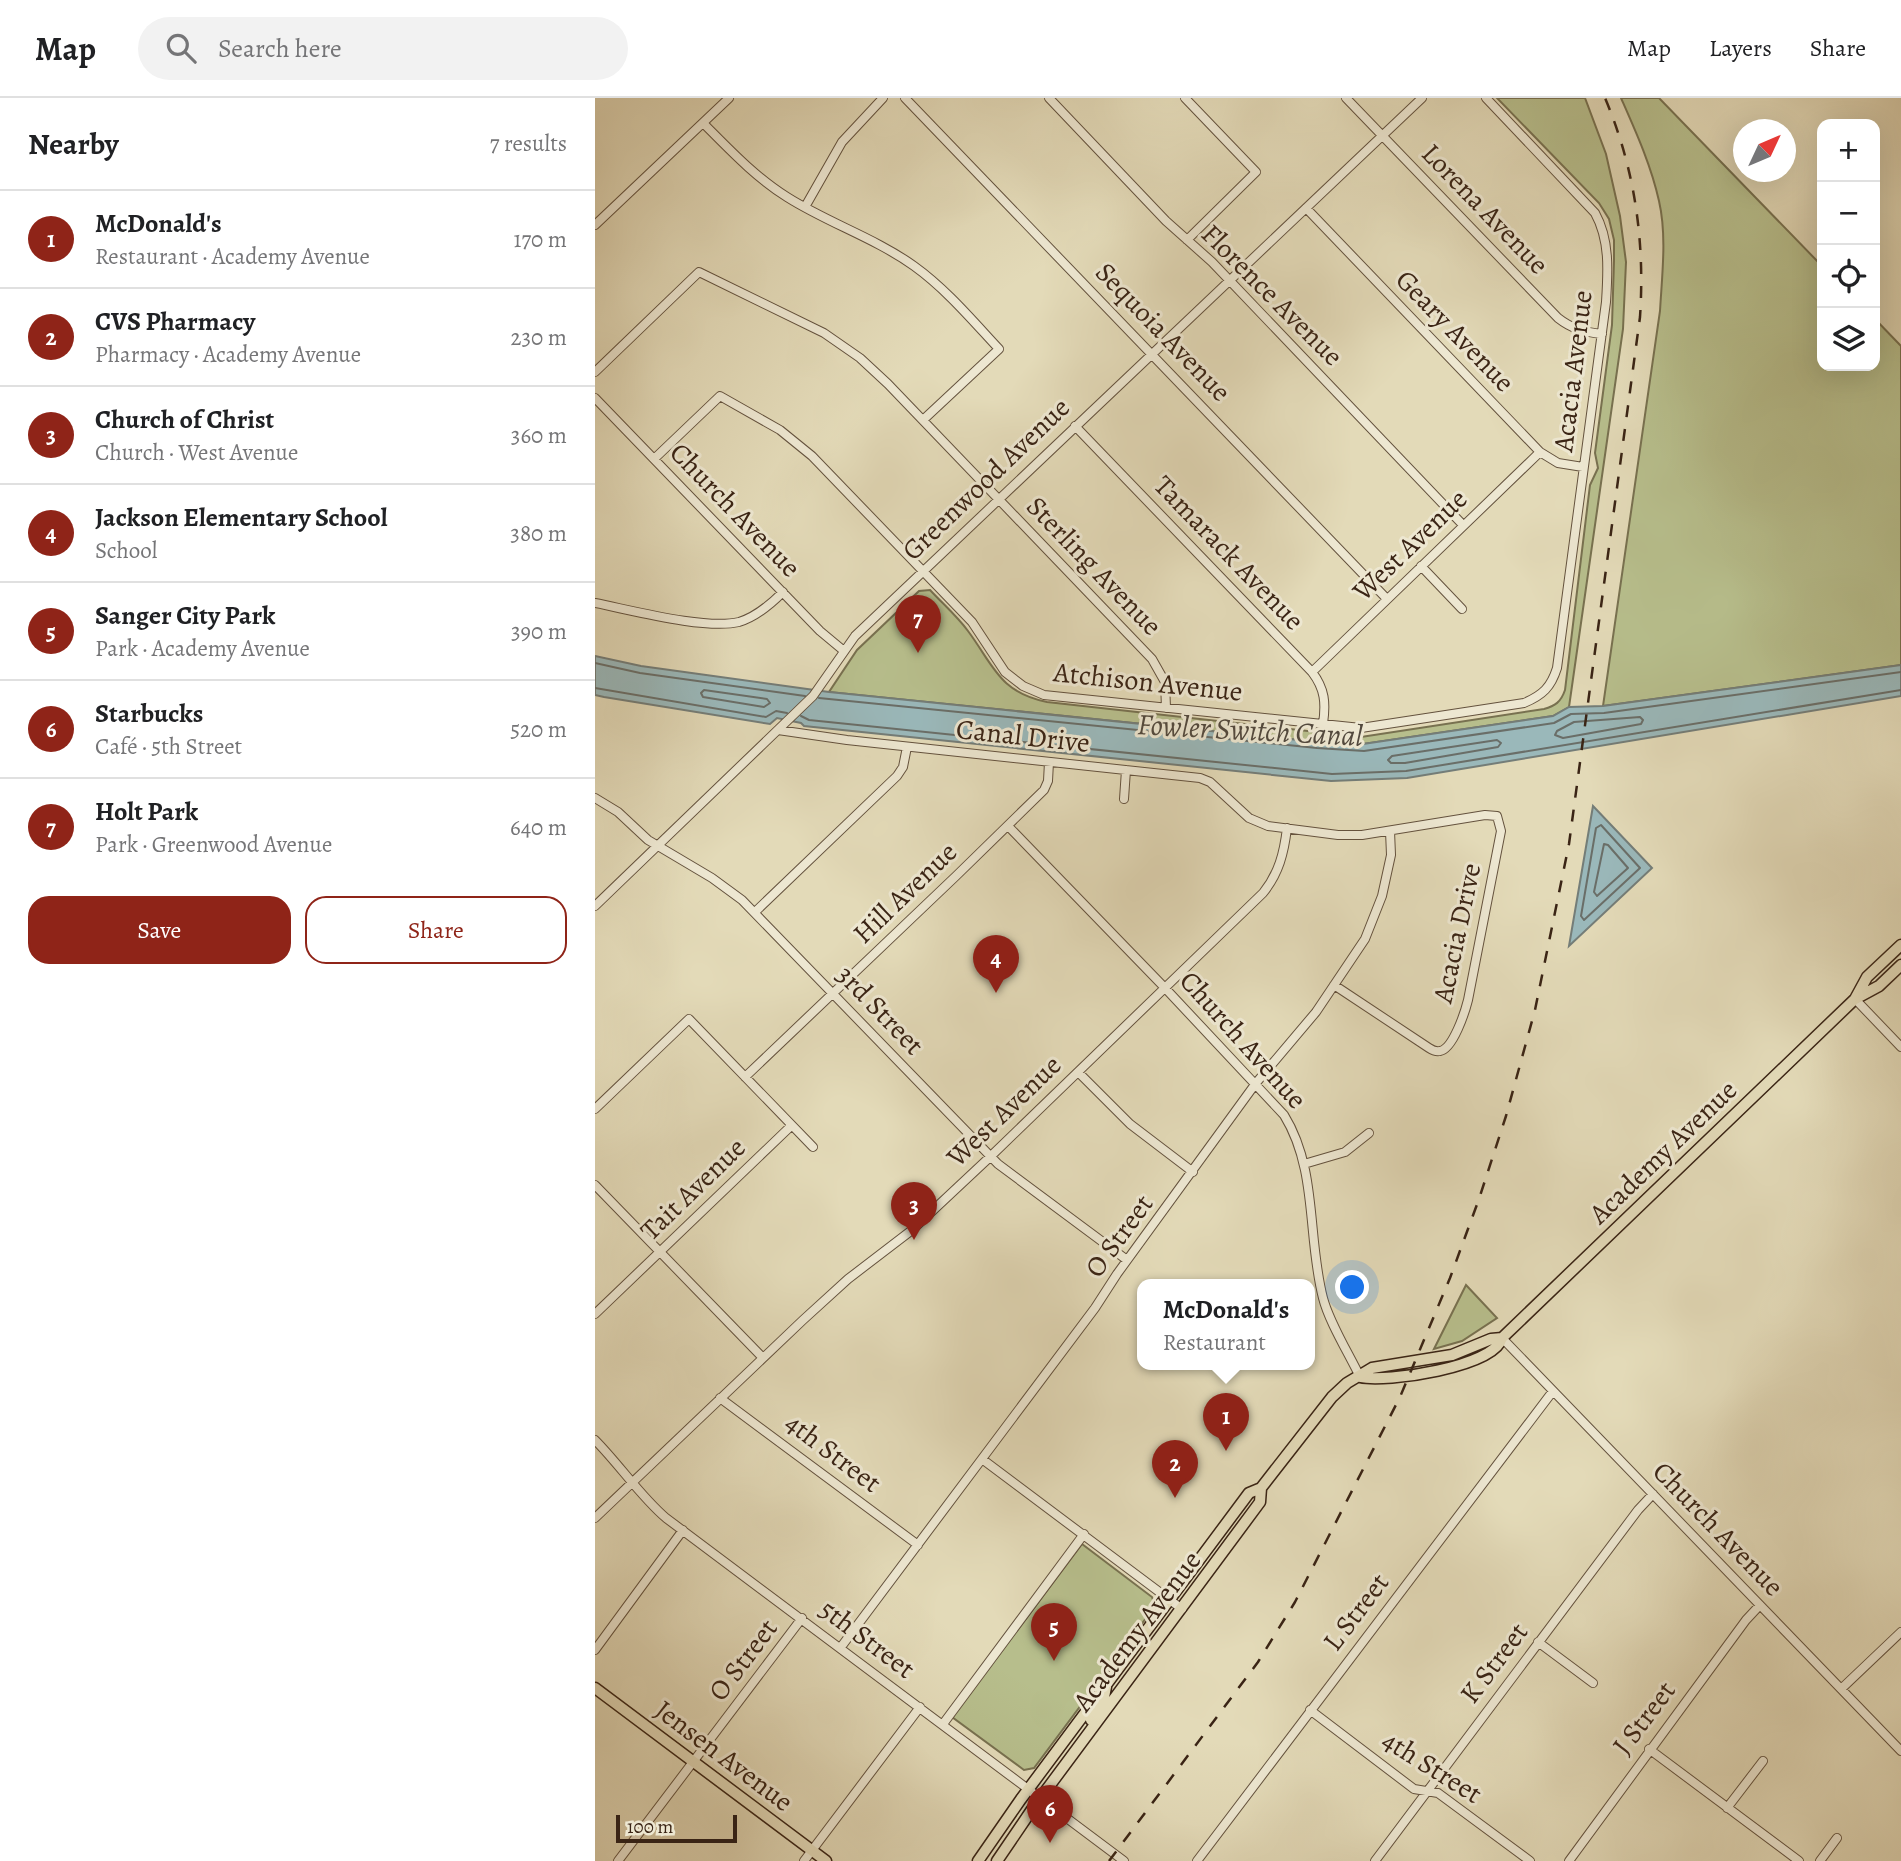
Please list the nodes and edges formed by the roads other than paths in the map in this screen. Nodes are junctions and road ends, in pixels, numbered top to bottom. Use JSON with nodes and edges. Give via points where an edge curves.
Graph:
{"nodes":[{"id":1,"x":729,"y":98,"type":"edge"},
{"id":2,"x":883,"y":98,"type":"edge"},
{"id":3,"x":905,"y":98,"type":"edge"},
{"id":4,"x":1049,"y":98,"type":"edge"},
{"id":5,"x":1185,"y":98,"type":"edge"},
{"id":6,"x":1346,"y":98,"type":"edge"},
{"id":7,"x":1422,"y":98,"type":"edge"},
{"id":8,"x":1486,"y":98,"type":"edge"},
{"id":9,"x":703,"y":123,"type":"junction"},
{"id":10,"x":1383,"y":136,"type":"junction"},
{"id":11,"x":805,"y":208,"type":"junction"},
{"id":12,"x":1306,"y":208,"type":"junction"},
{"id":13,"x":595,"y":225,"type":"edge"},
{"id":14,"x":1187,"y":240,"type":"junction"},
{"id":15,"x":1230,"y":281,"type":"junction"},
{"id":16,"x":1602,"y":334,"type":"junction"},
{"id":17,"x":1152,"y":353,"type":"junction"},
{"id":18,"x":595,"y":372,"type":"edge"},
{"id":19,"x":595,"y":398,"type":"edge"},
{"id":20,"x":923,"y":420,"type":"junction"},
{"id":21,"x":1075,"y":426,"type":"junction"},
{"id":22,"x":1540,"y":452,"type":"junction"},
{"id":23,"x":654,"y":459,"type":"junction"},
{"id":24,"x":1583,"y":467,"type":"junction"},
{"id":25,"x":999,"y":499,"type":"junction"},
{"id":26,"x":1463,"y":525,"type":"junction"},
{"id":27,"x":1421,"y":566,"type":"junction"},
{"id":28,"x":922,"y":571,"type":"junction"},
{"id":29,"x":783,"y":592,"type":"junction"},
{"id":30,"x":1387,"y":598,"type":"junction"},
{"id":31,"x":595,"y":603,"type":"edge"},
{"id":32,"x":1462,"y":609,"type":"dead end"},
{"id":33,"x":844,"y":650,"type":"junction"},
{"id":34,"x":1312,"y":672,"type":"junction"},
{"id":35,"x":1546,"y":691,"type":"joint"},
{"id":36,"x":1166,"y":708,"type":"junction"},
{"id":37,"x":1323,"y":723,"type":"junction"},
{"id":38,"x":778,"y":730,"type":"junction"},
{"id":39,"x":908,"y":747,"type":"junction"},
{"id":40,"x":1049,"y":762,"type":"junction"},
{"id":41,"x":1126,"y":770,"type":"junction"},
{"id":42,"x":595,"y":799,"type":"edge"},
{"id":43,"x":1124,"y":799,"type":"dead end"},
{"id":44,"x":1497,"y":816,"type":"joint"},
{"id":45,"x":1008,"y":826,"type":"junction"},
{"id":46,"x":1287,"y":828,"type":"junction"},
{"id":47,"x":1390,"y":831,"type":"junction"},
{"id":48,"x":658,"y":846,"type":"junction"},
{"id":49,"x":595,"y":906,"type":"edge"},
{"id":50,"x":755,"y":912,"type":"junction"},
{"id":51,"x":1901,"y":945,"type":"edge"},
{"id":52,"x":1901,"y":965,"type":"edge"},
{"id":53,"x":1334,"y":985,"type":"junction"},
{"id":54,"x":1165,"y":988,"type":"junction"},
{"id":55,"x":832,"y":993,"type":"junction"},
{"id":56,"x":1855,"y":999,"type":"junction"},
{"id":57,"x":1901,"y":1047,"type":"edge"},
{"id":58,"x":1078,"y":1072,"type":"junction"},
{"id":59,"x":745,"y":1077,"type":"junction"},
{"id":60,"x":1256,"y":1083,"type":"junction"},
{"id":61,"x":595,"y":1109,"type":"edge"},
{"id":62,"x":791,"y":1126,"type":"junction"},
{"id":63,"x":1369,"y":1133,"type":"dead end"},
{"id":64,"x":813,"y":1147,"type":"dead end"},
{"id":65,"x":991,"y":1156,"type":"junction"},
{"id":66,"x":1304,"y":1164,"type":"junction"},
{"id":67,"x":1193,"y":1172,"type":"junction"},
{"id":68,"x":595,"y":1185,"type":"edge"},
{"id":69,"x":660,"y":1252,"type":"junction"},
{"id":70,"x":1128,"y":1260,"type":"junction"},
{"id":71,"x":595,"y":1314,"type":"edge"},
{"id":72,"x":1502,"y":1338,"type":"junction"},
{"id":73,"x":763,"y":1358,"type":"junction"},
{"id":74,"x":1360,"y":1377,"type":"junction"},
{"id":75,"x":1553,"y":1391,"type":"junction"},
{"id":76,"x":720,"y":1398,"type":"junction"},
{"id":77,"x":595,"y":1440,"type":"edge"},
{"id":78,"x":982,"y":1458,"type":"junction"},
{"id":79,"x":633,"y":1481,"type":"junction"},
{"id":80,"x":1261,"y":1488,"type":"junction"},
{"id":81,"x":1653,"y":1494,"type":"junction"},
{"id":82,"x":595,"y":1518,"type":"edge"},
{"id":83,"x":683,"y":1530,"type":"junction"},
{"id":84,"x":1083,"y":1534,"type":"junction"},
{"id":85,"x":918,"y":1545,"type":"junction"},
{"id":86,"x":1171,"y":1600,"type":"junction"},
{"id":87,"x":1760,"y":1605,"type":"junction"},
{"id":88,"x":1182,"y":1609,"type":"junction"},
{"id":89,"x":802,"y":1618,"type":"junction"},
{"id":90,"x":1901,"y":1632,"type":"edge"},
{"id":91,"x":1538,"y":1642,"type":"junction"},
{"id":92,"x":841,"y":1647,"type":"junction"},
{"id":93,"x":595,"y":1650,"type":"edge"},
{"id":94,"x":1593,"y":1683,"type":"dead end"},
{"id":95,"x":1107,"y":1685,"type":"junction"},
{"id":96,"x":595,"y":1688,"type":"edge"},
{"id":97,"x":1841,"y":1689,"type":"junction"},
{"id":98,"x":920,"y":1707,"type":"junction"},
{"id":99,"x":1310,"y":1710,"type":"junction"},
{"id":100,"x":943,"y":1724,"type":"junction"},
{"id":101,"x":1091,"y":1731,"type":"junction"},
{"id":102,"x":1649,"y":1749,"type":"junction"},
{"id":103,"x":1901,"y":1751,"type":"edge"},
{"id":104,"x":1763,"y":1761,"type":"dead end"},
{"id":105,"x":695,"y":1762,"type":"junction"},
{"id":106,"x":1029,"y":1789,"type":"junction"},
{"id":107,"x":1426,"y":1792,"type":"junction"},
{"id":108,"x":1041,"y":1798,"type":"junction"},
{"id":109,"x":1727,"y":1808,"type":"junction"},
{"id":110,"x":1837,"y":1838,"type":"dead end"},
{"id":111,"x":812,"y":1850,"type":"junction"},
{"id":112,"x":618,"y":1861,"type":"edge"},
{"id":113,"x":804,"y":1861,"type":"edge"},
{"id":114,"x":826,"y":1861,"type":"edge"},
{"id":115,"x":978,"y":1861,"type":"edge"},
{"id":116,"x":997,"y":1861,"type":"edge"},
{"id":117,"x":1123,"y":1861,"type":"edge"},
{"id":118,"x":1197,"y":1861,"type":"edge"},
{"id":119,"x":1375,"y":1861,"type":"edge"},
{"id":120,"x":1530,"y":1861,"type":"edge"},
{"id":121,"x":1569,"y":1861,"type":"edge"},
{"id":122,"x":1799,"y":1861,"type":"edge"},
{"id":123,"x":1820,"y":1861,"type":"edge"}],
"edges":[{"from":1,"to":9,"type":"street"},
{"from":2,"to":11,"type":"street","via":[[842,142]]},
{"from":3,"to":17,"type":"street","name":"Sequoia Avenue"},
{"from":4,"to":14,"type":"street","name":"Florence Avenue"},
{"from":5,"to":14,"type":"street","via":[[1256,172]]},
{"from":6,"to":10,"type":"street","name":"Lorena Avenue"},
{"from":7,"to":10,"type":"street","name":"Greenwood Avenue"},
{"from":8,"to":16,"type":"street","name":"Acacia Avenue","via":[[1601,223],[1607,283]]},
{"from":9,"to":11,"type":"street","via":[[752,171]]},
{"from":9,"to":13,"type":"street"},
{"from":10,"to":12,"type":"street","name":"Greenwood Avenue"},
{"from":10,"to":16,"type":"street","name":"Lorena Avenue","via":[[1558,318],[1582,332]]},
{"from":11,"to":20,"type":"street","via":[[914,266],[999,349]]},
{"from":12,"to":15,"type":"street","name":"Greenwood Avenue"},
{"from":12,"to":22,"type":"street","name":"Geary Avenue"},
{"from":14,"to":15,"type":"street","name":"Florence Avenue"},
{"from":15,"to":17,"type":"street","name":"Greenwood Avenue"},
{"from":15,"to":26,"type":"street","name":"Florence Avenue"},
{"from":16,"to":24,"type":"street","name":"Acacia Avenue"},
{"from":17,"to":21,"type":"street","name":"Greenwood Avenue"},
{"from":17,"to":30,"type":"street","name":"Sequoia Avenue"},
{"from":18,"to":20,"type":"street","name":"Sterling Avenue","via":[[699,272],[844,346]]},
{"from":19,"to":23,"type":"street","name":"Church Avenue"},
{"from":20,"to":25,"type":"street","name":"Sterling Avenue"},
{"from":21,"to":25,"type":"street","name":"Greenwood Avenue"},
{"from":21,"to":34,"type":"street","name":"Tamarack Avenue"},
{"from":22,"to":24,"type":"street","name":"Geary Avenue","via":[[1566,465]]},
{"from":22,"to":26,"type":"street","name":"West Avenue"},
{"from":23,"to":28,"type":"street","via":[[720,396],[798,443]]},
{"from":23,"to":29,"type":"street","name":"Church Avenue"},
{"from":24,"to":35,"type":"street","name":"Acacia Avenue","via":[[1557,668]]},
{"from":25,"to":28,"type":"street","name":"Greenwood Avenue"},
{"from":25,"to":36,"type":"street","name":"Sterling Avenue","via":[[1151,659],[1165,682]]},
{"from":26,"to":27,"type":"street","name":"West Avenue"},
{"from":27,"to":30,"type":"street","name":"West Avenue"},
{"from":27,"to":32,"type":"street"},
{"from":28,"to":33,"type":"street","name":"Greenwood Avenue"},
{"from":28,"to":36,"type":"street","name":"Atchison Avenue","via":[[972,622],[1013,680],[1032,692]]},
{"from":29,"to":31,"type":"street","via":[[752,617],[724,624]]},
{"from":29,"to":33,"type":"street","name":"Church Avenue"},
{"from":30,"to":34,"type":"street","name":"West Avenue"},
{"from":33,"to":38,"type":"street","name":"Greenwood Avenue","via":[[813,696]]},
{"from":34,"to":37,"type":"street","name":"Tamarack Avenue","via":[[1324,694]]},
{"from":35,"to":37,"type":"street","name":"Atchison Avenue","via":[[1524,703],[1380,726]]},
{"from":36,"to":37,"type":"street","name":"Atchison Avenue"},
{"from":38,"to":39,"type":"street","name":"Canal Drive"},
{"from":38,"to":48,"type":"street","name":"Greenwood Avenue"},
{"from":39,"to":40,"type":"street","name":"Canal Drive"},
{"from":39,"to":50,"type":"street","via":[[897,776]]},
{"from":40,"to":41,"type":"street","name":"Canal Drive"},
{"from":40,"to":45,"type":"street","name":"Hill Avenue","via":[[1047,786]]},
{"from":41,"to":43,"type":"street"},
{"from":41,"to":46,"type":"street","name":"Canal Drive","via":[[1200,778],[1249,818]]},
{"from":42,"to":48,"type":"street","name":"3rd Street"},
{"from":44,"to":47,"type":"street","name":"Canal Drive"},
{"from":44,"to":53,"type":"street","name":"Acacia Drive","via":[[1501,831],[1468,1000],[1447,1048],[1437,1052],[1429,1048]]},
{"from":45,"to":54,"type":"street","name":"Church Avenue"},
{"from":45,"to":55,"type":"street","name":"Hill Avenue"},
{"from":46,"to":47,"type":"street","name":"Canal Drive","via":[[1350,835]]},
{"from":46,"to":54,"type":"street","name":"West Avenue","via":[[1273,881]]},
{"from":47,"to":53,"type":"street","name":"O Street","via":[[1391,855],[1378,911]]},
{"from":48,"to":49,"type":"street","name":"Greenwood Avenue"},
{"from":48,"to":50,"type":"street","name":"3rd Street","via":[[725,886]]},
{"from":50,"to":55,"type":"street","name":"3rd Street"},
{"from":51,"to":56,"type":"main road","name":"Academy Avenue","via":[[1867,977]]},
{"from":52,"to":56,"type":"main road","name":"Academy Avenue","via":[[1879,986]]},
{"from":53,"to":60,"type":"street","name":"O Street"},
{"from":54,"to":58,"type":"street","name":"West Avenue"},
{"from":54,"to":60,"type":"street","name":"Church Avenue"},
{"from":55,"to":59,"type":"street","name":"Hill Avenue"},
{"from":55,"to":65,"type":"street","name":"3rd Street"},
{"from":56,"to":57,"type":"street"},
{"from":56,"to":72,"type":"main road","name":"Academy Avenue"},
{"from":58,"to":65,"type":"street","name":"West Avenue"},
{"from":58,"to":67,"type":"street","via":[[1131,1124]]},
{"from":59,"to":61,"type":"street","via":[[689,1019]]},
{"from":59,"to":62,"type":"street"},
{"from":60,"to":66,"type":"street","name":"Church Avenue","via":[[1284,1115]]},
{"from":60,"to":67,"type":"street","name":"O Street"},
{"from":62,"to":64,"type":"street"},
{"from":62,"to":69,"type":"street","name":"Tait Avenue"},
{"from":63,"to":66,"type":"street","via":[[1345,1152]]},
{"from":65,"to":70,"type":"street","name":"3rd Street"},
{"from":65,"to":73,"type":"street","name":"West Avenue"},
{"from":66,"to":74,"type":"street","name":"Church Avenue","via":[[1324,1300]]},
{"from":67,"to":70,"type":"street","name":"O Street"},
{"from":68,"to":69,"type":"street"},
{"from":69,"to":71,"type":"street","name":"Tait Avenue"},
{"from":69,"to":73,"type":"street"},
{"from":70,"to":78,"type":"street","name":"O Street"},
{"from":72,"to":74,"type":"main road","name":"Academy Avenue","via":[[1492,1352],[1456,1366],[1380,1379]]},
{"from":72,"to":75,"type":"street","name":"Church Avenue"},
{"from":73,"to":76,"type":"street","name":"West Avenue"},
{"from":74,"to":80,"type":"main road","name":"Academy Avenue","via":[[1332,1397]]},
{"from":75,"to":81,"type":"street","name":"Church Avenue"},
{"from":75,"to":99,"type":"street","name":"L Street"},
{"from":76,"to":79,"type":"street","name":"West Avenue"},
{"from":76,"to":85,"type":"street","name":"4th Street"},
{"from":77,"to":79,"type":"street","name":"5th Street"},
{"from":78,"to":84,"type":"street"},
{"from":78,"to":85,"type":"street","name":"O Street"},
{"from":79,"to":82,"type":"street","name":"West Avenue"},
{"from":79,"to":83,"type":"street","name":"5th Street","via":[[657,1510]]},
{"from":80,"to":86,"type":"main road","name":"Academy Avenue","via":[[1249,1493]]},
{"from":80,"to":88,"type":"main road","name":"Academy Avenue","via":[[1260,1502]]},
{"from":81,"to":87,"type":"street","name":"Church Avenue"},
{"from":81,"to":91,"type":"street","name":"K Street"},
{"from":83,"to":89,"type":"street","name":"5th Street"},
{"from":83,"to":93,"type":"street"},
{"from":84,"to":86,"type":"street"},
{"from":84,"to":100,"type":"street"},
{"from":85,"to":92,"type":"street","name":"O Street"},
{"from":86,"to":88,"type":"street"},
{"from":86,"to":95,"type":"main road","name":"Academy Avenue"},
{"from":87,"to":97,"type":"street","name":"Church Avenue"},
{"from":87,"to":102,"type":"street","name":"J Street"},
{"from":88,"to":101,"type":"main road","name":"Academy Avenue"},
{"from":89,"to":92,"type":"street","name":"5th Street"},
{"from":89,"to":105,"type":"street","name":"O Street"},
{"from":90,"to":97,"type":"street"},
{"from":91,"to":94,"type":"street"},
{"from":91,"to":107,"type":"street","name":"K Street"},
{"from":92,"to":98,"type":"street","name":"5th Street"},
{"from":95,"to":101,"type":"main road","via":[[1103,1702],[1090,1721]]},
{"from":95,"to":106,"type":"main road","name":"Academy Avenue"},
{"from":96,"to":105,"type":"main road","name":"Jensen Avenue"},
{"from":97,"to":103,"type":"street","name":"Church Avenue"},
{"from":98,"to":100,"type":"street","name":"5th Street"},
{"from":98,"to":111,"type":"street"},
{"from":99,"to":107,"type":"street","name":"4th Street","via":[[1415,1789]]},
{"from":99,"to":118,"type":"street","name":"L Street"},
{"from":100,"to":106,"type":"street","name":"5th Street"},
{"from":101,"to":108,"type":"main road","name":"Academy Avenue"},
{"from":102,"to":109,"type":"street"},
{"from":102,"to":121,"type":"street","name":"J Street"},
{"from":104,"to":109,"type":"street"},
{"from":105,"to":111,"type":"main road","name":"Jensen Avenue"},
{"from":105,"to":112,"type":"street","name":"O Street"},
{"from":106,"to":108,"type":"street","name":"5th Street"},
{"from":106,"to":115,"type":"main road","name":"Academy Avenue"},
{"from":107,"to":119,"type":"street","name":"K Street"},
{"from":107,"to":120,"type":"street","name":"4th Street","via":[[1438,1793]]},
{"from":108,"to":116,"type":"main road","name":"Academy Avenue"},
{"from":108,"to":117,"type":"street","name":"5th Street"},
{"from":109,"to":122,"type":"street"},
{"from":110,"to":123,"type":"street"},
{"from":111,"to":113,"type":"street"},
{"from":111,"to":114,"type":"main road","name":"Jensen Avenue"}]}
